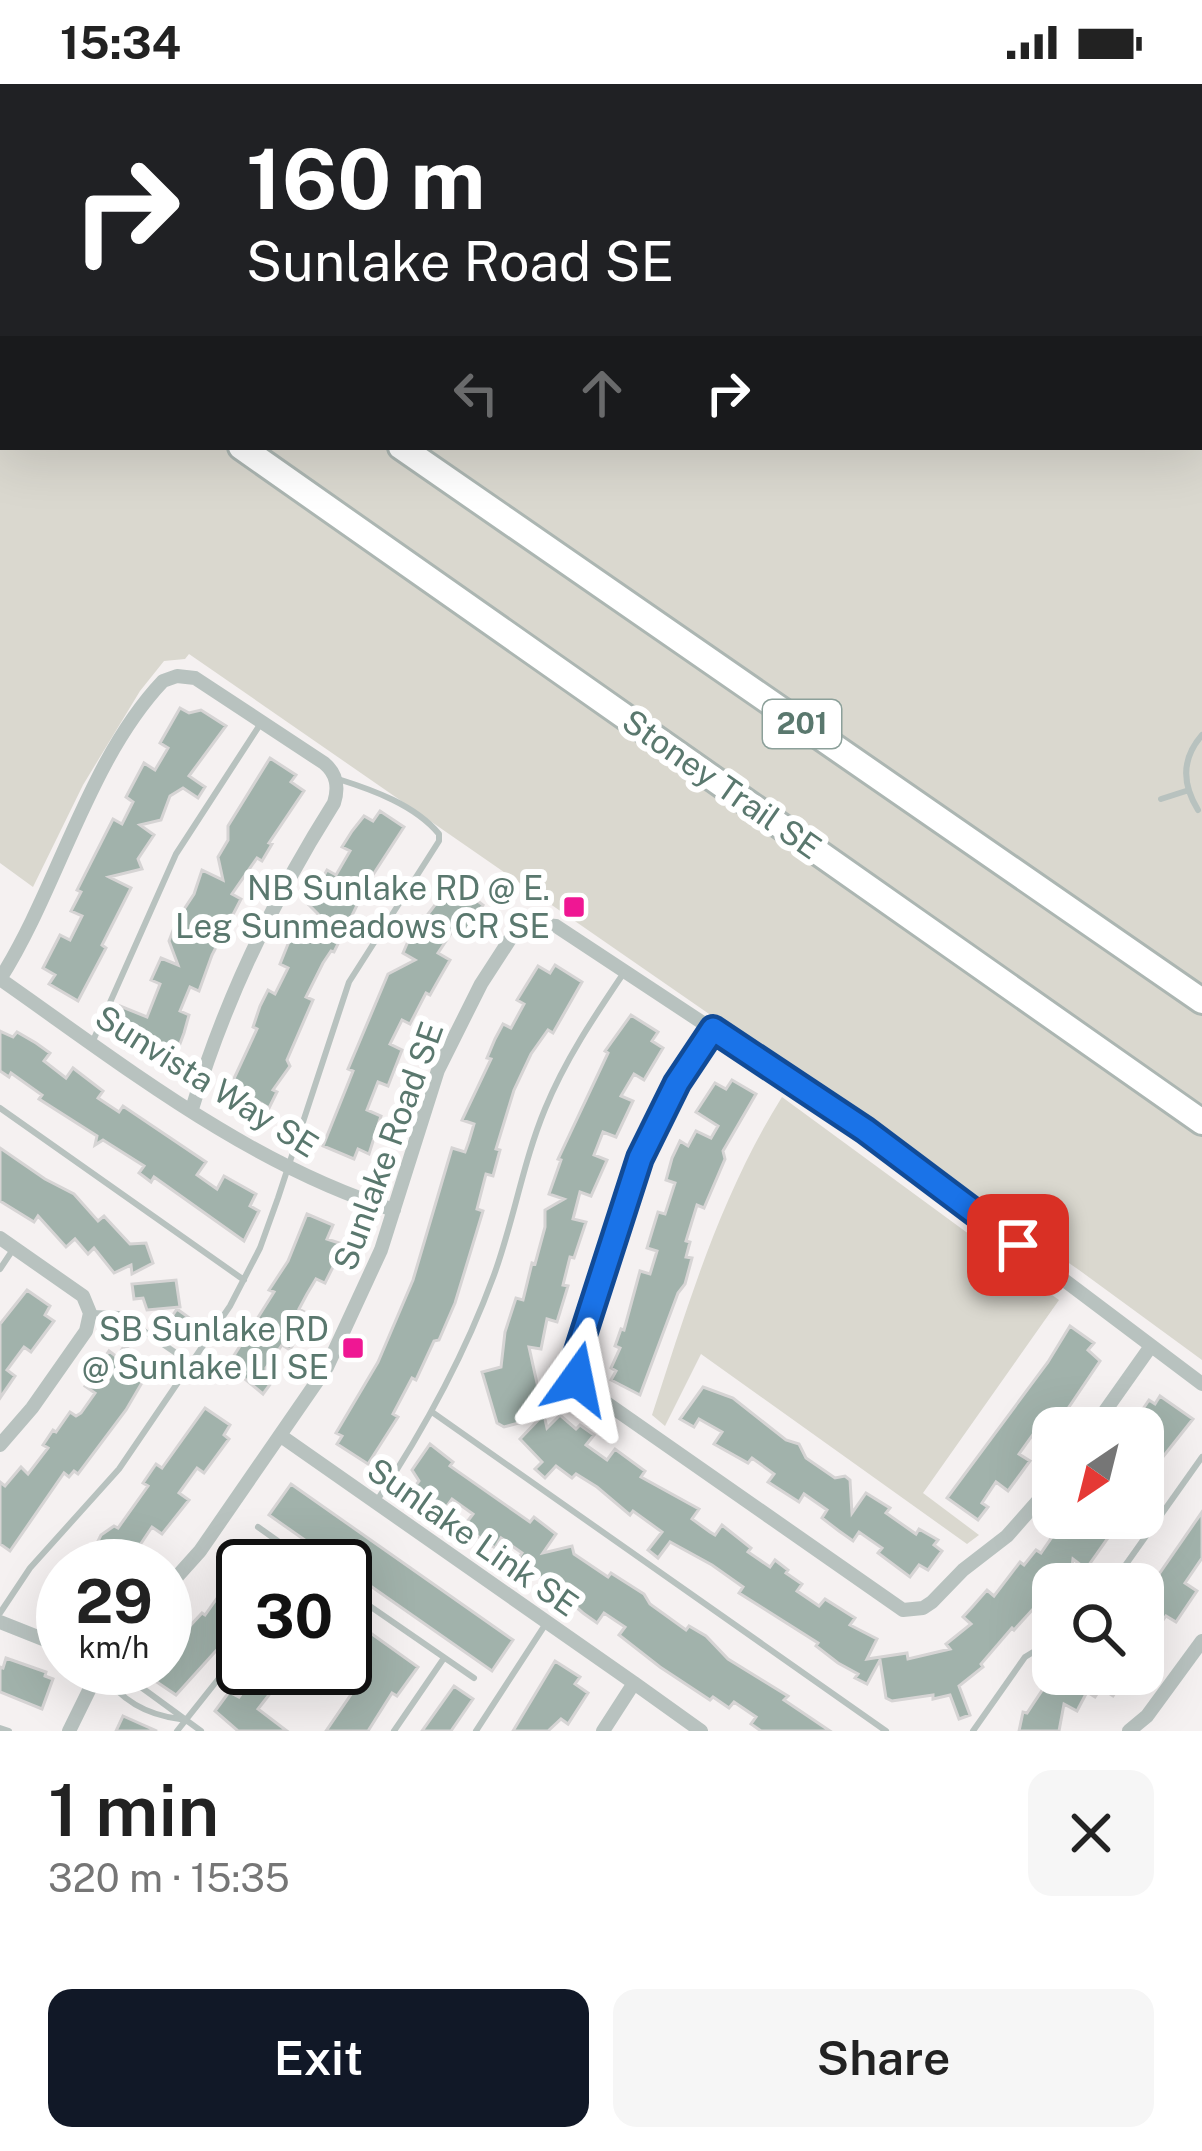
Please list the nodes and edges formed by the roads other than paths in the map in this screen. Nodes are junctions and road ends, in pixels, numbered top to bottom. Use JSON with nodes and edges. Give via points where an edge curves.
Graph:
{"nodes":[{"id":1,"x":231,"y":450,"type":"edge"},
{"id":2,"x":245,"y":450,"type":"edge"},
{"id":3,"x":405,"y":450,"type":"edge"},
{"id":4,"x":446,"y":590,"type":"junction"},
{"id":5,"x":262,"y":722,"type":"junction"},
{"id":6,"x":1202,"y":735,"type":"edge"},
{"id":7,"x":335,"y":778,"type":"junction"},
{"id":8,"x":1188,"y":790,"type":"junction"},
{"id":9,"x":1161,"y":799,"type":"dead end"},
{"id":10,"x":1198,"y":811,"type":"dead end"},
{"id":11,"x":625,"y":970,"type":"junction"},
{"id":12,"x":0,"y":979,"type":"edge"},
{"id":13,"x":1202,"y":1001,"type":"edge"},
{"id":14,"x":713,"y":1029,"type":"junction"},
{"id":15,"x":92,"y":1043,"type":"junction"},
{"id":16,"x":0,"y":1108,"type":"edge"},
{"id":17,"x":193,"y":1109,"type":"junction"},
{"id":18,"x":1202,"y":1122,"type":"edge"},
{"id":19,"x":288,"y":1168,"type":"junction"},
{"id":20,"x":394,"y":1210,"type":"junction"},
{"id":21,"x":0,"y":1238,"type":"edge"},
{"id":22,"x":14,"y":1248,"type":"junction"},
{"id":23,"x":0,"y":1269,"type":"edge"},
{"id":24,"x":244,"y":1280,"type":"junction"},
{"id":25,"x":90,"y":1312,"type":"junction"},
{"id":26,"x":1151,"y":1346,"type":"junction"},
{"id":27,"x":192,"y":1364,"type":"junction"},
{"id":28,"x":1202,"y":1384,"type":"edge"},
{"id":29,"x":1108,"y":1407,"type":"edge"},
{"id":30,"x":432,"y":1412,"type":"junction"},
{"id":31,"x":281,"y":1436,"type":"junction"},
{"id":32,"x":0,"y":1445,"type":"edge"},
{"id":33,"x":1202,"y":1457,"type":"edge"},
{"id":34,"x":375,"y":1502,"type":"junction"},
{"id":35,"x":1032,"y":1508,"type":"edge"},
{"id":36,"x":259,"y":1526,"type":"dead end"},
{"id":37,"x":276,"y":1539,"type":"edge"},
{"id":38,"x":192,"y":1560,"type":"edge"},
{"id":39,"x":1127,"y":1563,"type":"edge"},
{"id":40,"x":372,"y":1607,"type":"edge"},
{"id":41,"x":0,"y":1612,"type":"edge"},
{"id":42,"x":0,"y":1622,"type":"edge"},
{"id":43,"x":548,"y":1622,"type":"junction"},
{"id":44,"x":36,"y":1636,"type":"edge"},
{"id":45,"x":1202,"y":1641,"type":"edge"},
{"id":46,"x":1032,"y":1653,"type":"edge"},
{"id":47,"x":444,"y":1658,"type":"junction"},
{"id":48,"x":474,"y":1678,"type":"dead end"},
{"id":49,"x":216,"y":1681,"type":"edge"},
{"id":50,"x":634,"y":1683,"type":"junction"},
{"id":51,"x":87,"y":1695,"type":"edge"},
{"id":52,"x":122,"y":1695,"type":"edge"},
{"id":53,"x":151,"y":1695,"type":"edge"},
{"id":54,"x":184,"y":1720,"type":"junction"},
{"id":55,"x":0,"y":1728,"type":"edge"},
{"id":56,"x":9,"y":1731,"type":"edge"},
{"id":57,"x":69,"y":1731,"type":"edge"},
{"id":58,"x":177,"y":1731,"type":"edge"},
{"id":59,"x":201,"y":1731,"type":"edge"},
{"id":60,"x":394,"y":1731,"type":"edge"},
{"id":61,"x":476,"y":1731,"type":"edge"},
{"id":62,"x":603,"y":1731,"type":"edge"},
{"id":63,"x":701,"y":1731,"type":"edge"},
{"id":64,"x":886,"y":1731,"type":"edge"},
{"id":65,"x":973,"y":1731,"type":"edge"},
{"id":66,"x":1129,"y":1731,"type":"edge"}],
"edges":[{"from":1,"to":4,"type":"highway"},
{"from":2,"to":4,"type":"highway","name":"Stoney Trail SE"},
{"from":3,"to":13,"type":"highway","number":"201"},
{"from":4,"to":18,"type":"highway","name":"Stoney Trail SE"},
{"from":5,"to":7,"type":"street"},
{"from":5,"to":12,"type":"street","via":[[195,678],[163,681],[91,794]]},
{"from":5,"to":15,"type":"lane","via":[[176,854]]},
{"from":6,"to":8,"type":"lane","via":[[1186,763]]},
{"from":7,"to":17,"type":"street","via":[[334,803],[230,994]]},
{"from":7,"to":19,"type":"lane","via":[[398,804],[431,825],[439,842],[349,982]]},
{"from":8,"to":9,"type":"lane"},
{"from":8,"to":10,"type":"lane"},
{"from":11,"to":14,"type":"street","name":"Sunlake Road SE"},
{"from":11,"to":20,"type":"street","name":"Sunlake Road SE","via":[[556,926],[514,933],[438,1070]]},
{"from":11,"to":30,"type":"lane","via":[[546,1106],[495,1272]]},
{"from":12,"to":15,"type":"street","name":"Sunvista Way SE"},
{"from":14,"to":26,"type":"street","name":"Sunlake Road SE","via":[[865,1130]]},
{"from":14,"to":35,"type":"street","via":[[654,1126],[629,1187],[574,1363],[581,1386],[903,1610],[932,1603]]},
{"from":15,"to":17,"type":"street","name":"Sunvista Way SE"},
{"from":16,"to":24,"type":"lane"},
{"from":17,"to":19,"type":"street","name":"Sunvista Way SE"},
{"from":19,"to":20,"type":"street","name":"Sunvista Way SE"},
{"from":19,"to":24,"type":"lane"},
{"from":20,"to":31,"type":"street","name":"Sunlake Road SE","via":[[348,1325]]},
{"from":21,"to":22,"type":"street"},
{"from":22,"to":23,"type":"lane"},
{"from":22,"to":25,"type":"street","via":[[82,1296]]},
{"from":24,"to":27,"type":"lane"},
{"from":25,"to":27,"type":"lane","via":[[119,1314]]},
{"from":25,"to":32,"type":"street","via":[[86,1331]]},
{"from":26,"to":28,"type":"street","name":"Sunlake Road SE"},
{"from":26,"to":29,"type":"street"},
{"from":27,"to":41,"type":"lane"},
{"from":30,"to":34,"type":"lane"},
{"from":30,"to":64,"type":"lane"},
{"from":31,"to":34,"type":"street","name":"Sunlake Link SE"},
{"from":31,"to":38,"type":"street","name":"Sunlake Road SE"},
{"from":33,"to":39,"type":"lane"},
{"from":34,"to":43,"type":"street","name":"Sunlake Link SE"},
{"from":36,"to":37,"type":"lane"},
{"from":40,"to":47,"type":"lane"},
{"from":42,"to":44,"type":"street"},
{"from":43,"to":50,"type":"street","name":"Sunlake Link SE"},
{"from":43,"to":61,"type":"lane"},
{"from":45,"to":66,"type":"street"},
{"from":46,"to":65,"type":"lane"},
{"from":47,"to":48,"type":"lane"},
{"from":47,"to":60,"type":"lane"},
{"from":49,"to":54,"type":"lane"},
{"from":50,"to":62,"type":"street"},
{"from":50,"to":63,"type":"street","name":"Sunlake Link SE"},
{"from":51,"to":57,"type":"street"},
{"from":52,"to":54,"type":"lane","via":[[153,1716]]},
{"from":53,"to":54,"type":"lane"},
{"from":54,"to":58,"type":"lane"},
{"from":54,"to":59,"type":"lane"},
{"from":55,"to":56,"type":"lane"}]}
